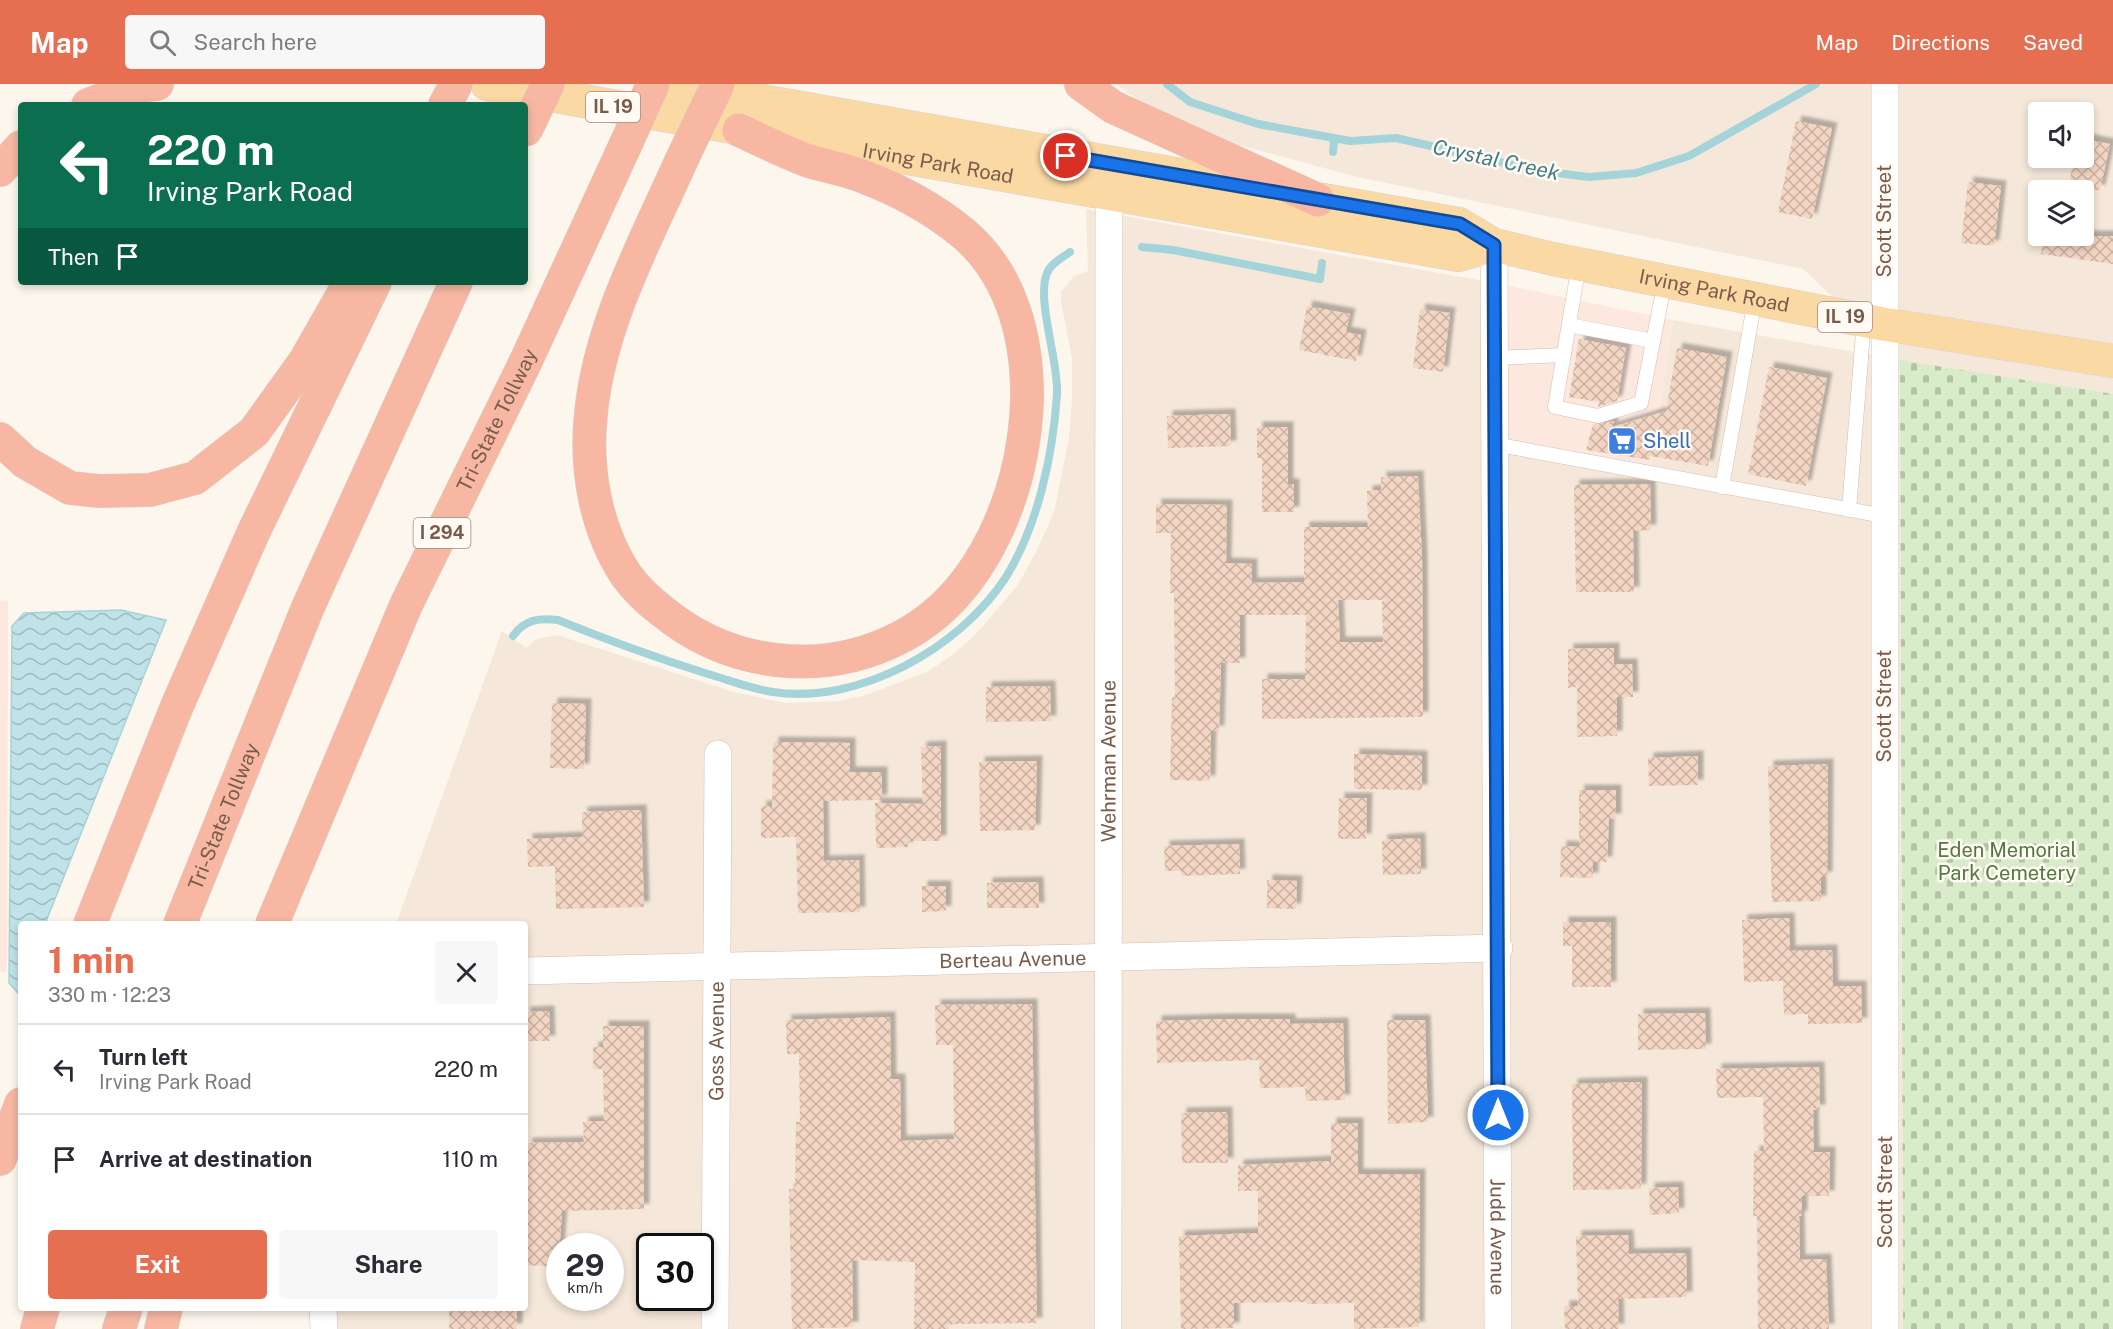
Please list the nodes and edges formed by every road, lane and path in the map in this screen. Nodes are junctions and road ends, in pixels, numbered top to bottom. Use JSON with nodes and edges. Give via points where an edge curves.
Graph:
{"nodes":[{"id":1,"x":156,"y":84,"type":"edge"},
{"id":2,"x":456,"y":84,"type":"edge"},
{"id":3,"x":471,"y":84,"type":"edge"},
{"id":4,"x":487,"y":84,"type":"edge"},
{"id":5,"x":548,"y":84,"type":"edge"},
{"id":6,"x":653,"y":84,"type":"edge"},
{"id":7,"x":666,"y":84,"type":"edge"},
{"id":8,"x":718,"y":84,"type":"edge"},
{"id":9,"x":1081,"y":84,"type":"edge"},
{"id":10,"x":1885,"y":86,"type":"edge"},
{"id":11,"x":96,"y":102,"type":"edge"},
{"id":12,"x":447,"y":102,"type":"edge"},
{"id":13,"x":462,"y":102,"type":"edge"},
{"id":14,"x":528,"y":124,"type":"edge"},
{"id":15,"x":739,"y":130,"type":"junction"},
{"id":16,"x":18,"y":150,"type":"edge"},
{"id":17,"x":0,"y":170,"type":"edge"},
{"id":18,"x":1109,"y":194,"type":"junction"},
{"id":19,"x":1318,"y":200,"type":"junction"},
{"id":20,"x":1494,"y":245,"type":"junction"},
{"id":21,"x":1579,"y":264,"type":"junction"},
{"id":22,"x":1665,"y":281,"type":"junction"},
{"id":23,"x":348,"y":285,"type":"edge"},
{"id":24,"x":374,"y":285,"type":"edge"},
{"id":25,"x":455,"y":285,"type":"edge"},
{"id":26,"x":1755,"y":299,"type":"junction"},
{"id":27,"x":1874,"y":322,"type":"junction"},
{"id":28,"x":1569,"y":325,"type":"junction"},
{"id":29,"x":1653,"y":341,"type":"junction"},
{"id":30,"x":1564,"y":355,"type":"junction"},
{"id":31,"x":1494,"y":358,"type":"junction"},
{"id":32,"x":2113,"y":361,"type":"edge"},
{"id":33,"x":0,"y":439,"type":"edge"},
{"id":34,"x":1494,"y":444,"type":"junction"},
{"id":35,"x":1722,"y":487,"type":"junction"},
{"id":36,"x":1849,"y":510,"type":"junction"},
{"id":37,"x":1884,"y":516,"type":"junction"},
{"id":38,"x":718,"y":754,"type":"dead end"},
{"id":39,"x":91,"y":921,"type":"edge"},
{"id":40,"x":181,"y":921,"type":"edge"},
{"id":41,"x":273,"y":921,"type":"edge"},
{"id":42,"x":1499,"y":948,"type":"junction"},
{"id":43,"x":1107,"y":958,"type":"junction"},
{"id":44,"x":716,"y":967,"type":"junction"},
{"id":45,"x":528,"y":971,"type":"edge"},
{"id":46,"x":18,"y":1112,"type":"edge"},
{"id":47,"x":0,"y":1159,"type":"edge"},
{"id":48,"x":42,"y":1311,"type":"edge"},
{"id":49,"x":125,"y":1311,"type":"edge"},
{"id":50,"x":165,"y":1311,"type":"edge"},
{"id":51,"x":323,"y":1311,"type":"edge"},
{"id":52,"x":37,"y":1329,"type":"edge"},
{"id":53,"x":118,"y":1329,"type":"edge"},
{"id":54,"x":161,"y":1329,"type":"edge"},
{"id":55,"x":324,"y":1329,"type":"edge"},
{"id":56,"x":715,"y":1329,"type":"edge"},
{"id":57,"x":1108,"y":1329,"type":"edge"},
{"id":58,"x":1498,"y":1329,"type":"edge"},
{"id":59,"x":1885,"y":1329,"type":"edge"}],
"edges":[{"from":1,"to":11,"type":"highway","via":[[137,86]]},
{"from":2,"to":12,"type":"highway"},
{"from":3,"to":13,"type":"highway"},
{"from":4,"to":15,"type":"main road","name":"Irving Park Road","number":"IL 19"},
{"from":5,"to":14,"type":"highway","bridge":true},
{"from":6,"to":41,"type":"highway","name":"Tri-State Tollway","number":"I 294","bridge":true,"via":[[525,363],[406,604]]},
{"from":7,"to":19,"type":"main road","name":"Irving Park Road","number":"IL 19"},
{"from":8,"to":15,"type":"highway","bridge":true,"via":[[618,304],[591,413],[589,459],[593,493],[627,575],[672,619],[718,648],[767,660],[831,659],[889,643],[933,616],[971,574],[1004,515],[1019,463],[1026,377],[1014,308],[1004,282],[966,236],[906,195]]},
{"from":9,"to":19,"type":"highway","via":[[1123,112]]},
{"from":10,"to":27,"type":"street","name":"Scott Street"},
{"from":15,"to":18,"type":"main road","name":"Irving Park Road","number":"IL 19"},
{"from":16,"to":17,"type":"highway"},
{"from":18,"to":20,"type":"main road","name":"Irving Park Road","number":"IL 19","via":[[1458,255]]},
{"from":18,"to":43,"type":"street","name":"Wehrman Avenue"},
{"from":19,"to":20,"type":"main road","name":"Irving Park Road","number":"IL 19","via":[[1460,224]]},
{"from":20,"to":21,"type":"main road","name":"Irving Park Road","number":"IL 19"},
{"from":20,"to":31,"type":"street","name":"Judd Avenue"},
{"from":21,"to":22,"type":"main road","name":"Irving Park Road","number":"IL 19"},
{"from":21,"to":28,"type":"lane"},
{"from":22,"to":26,"type":"main road","name":"Irving Park Road","number":"IL 19"},
{"from":22,"to":29,"type":"lane"},
{"from":23,"to":33,"type":"highway","via":[[305,361],[255,432],[195,478],[150,490],[70,488],[25,462]]},
{"from":24,"to":39,"type":"highway","via":[[254,531],[177,706]]},
{"from":25,"to":40,"type":"highway","name":"Tri-State Tollway","via":[[308,607]]},
{"from":26,"to":27,"type":"main road","name":"Irving Park Road","number":"IL 19"},
{"from":26,"to":35,"type":"lane"},
{"from":27,"to":32,"type":"main road","name":"Irving Park Road","number":"IL 19"},
{"from":27,"to":36,"type":"lane"},
{"from":27,"to":37,"type":"street","name":"Scott Street"},
{"from":28,"to":29,"type":"lane"},
{"from":28,"to":30,"type":"lane"},
{"from":29,"to":30,"type":"lane","via":[[1641,403],[1598,416],[1555,407]]},
{"from":30,"to":31,"type":"lane"},
{"from":31,"to":34,"type":"street","name":"Judd Avenue"},
{"from":34,"to":35,"type":"lane"},
{"from":34,"to":42,"type":"street","name":"Judd Avenue"},
{"from":35,"to":36,"type":"lane"},
{"from":36,"to":37,"type":"lane"},
{"from":37,"to":59,"type":"street","name":"Scott Street"},
{"from":38,"to":44,"type":"street","name":"Goss Avenue"},
{"from":42,"to":43,"type":"street","name":"Berteau Avenue"},
{"from":42,"to":58,"type":"street","name":"Judd Avenue"},
{"from":43,"to":44,"type":"street","name":"Berteau Avenue"},
{"from":43,"to":57,"type":"street","name":"Wehrman Avenue"},
{"from":44,"to":45,"type":"street","name":"Berteau Avenue"},
{"from":44,"to":56,"type":"street","name":"Goss Avenue"},
{"from":46,"to":47,"type":"highway"},
{"from":48,"to":52,"type":"highway"},
{"from":49,"to":53,"type":"highway"},
{"from":50,"to":54,"type":"highway"},
{"from":51,"to":55,"type":"street"}]}
